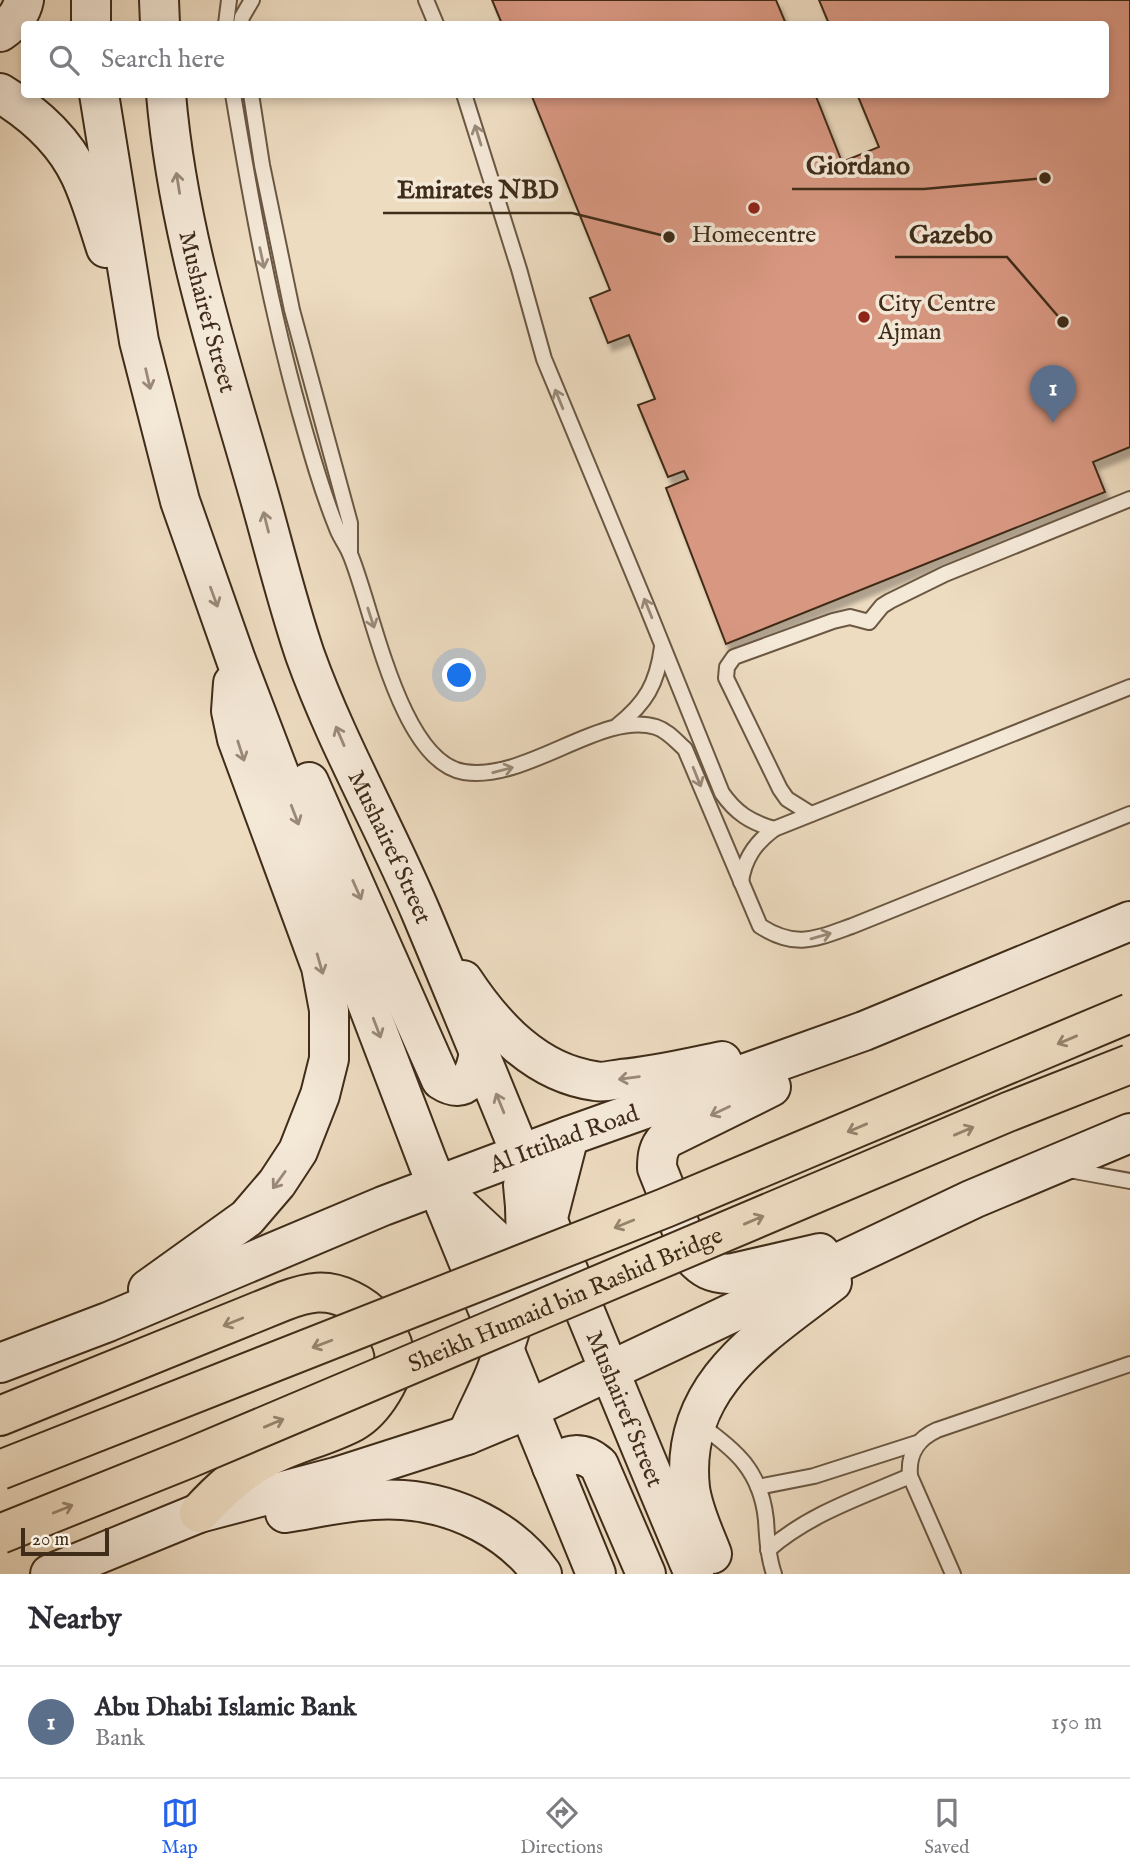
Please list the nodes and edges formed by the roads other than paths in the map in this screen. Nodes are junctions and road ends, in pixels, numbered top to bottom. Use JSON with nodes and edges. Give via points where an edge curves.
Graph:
{"nodes":[{"id":1,"x":24,"y":0,"type":"edge"},
{"id":2,"x":91,"y":0,"type":"edge"},
{"id":3,"x":159,"y":0,"type":"edge"},
{"id":4,"x":229,"y":0,"type":"edge"},
{"id":5,"x":252,"y":0,"type":"edge"},
{"id":6,"x":426,"y":0,"type":"edge"},
{"id":7,"x":92,"y":21,"type":"edge"},
{"id":8,"x":160,"y":21,"type":"edge"},
{"id":9,"x":226,"y":21,"type":"edge"},
{"id":10,"x":241,"y":21,"type":"edge"},
{"id":11,"x":435,"y":21,"type":"edge"},
{"id":12,"x":0,"y":32,"type":"edge"},
{"id":13,"x":0,"y":93,"type":"edge"},
{"id":14,"x":100,"y":98,"type":"edge"},
{"id":15,"x":166,"y":98,"type":"edge"},
{"id":16,"x":234,"y":98,"type":"edge"},
{"id":17,"x":252,"y":98,"type":"edge"},
{"id":18,"x":465,"y":98,"type":"edge"},
{"id":19,"x":273,"y":224,"type":"junction"},
{"id":20,"x":256,"y":232,"type":"junction"},
{"id":21,"x":139,"y":341,"type":"junction"},
{"id":22,"x":1130,"y":499,"type":"edge"},
{"id":23,"x":350,"y":553,"type":"junction"},
{"id":24,"x":663,"y":645,"type":"junction"},
{"id":25,"x":236,"y":660,"type":"junction"},
{"id":26,"x":1130,"y":687,"type":"edge"},
{"id":27,"x":616,"y":727,"type":"junction"},
{"id":28,"x":811,"y":814,"type":"junction"},
{"id":29,"x":1130,"y":814,"type":"edge"},
{"id":30,"x":774,"y":829,"type":"junction"},
{"id":31,"x":741,"y":883,"type":"junction"},
{"id":32,"x":420,"y":909,"type":"junction"},
{"id":33,"x":1130,"y":921,"type":"edge"},
{"id":34,"x":1130,"y":1013,"type":"edge"},
{"id":35,"x":864,"y":1031,"type":"junction"},
{"id":36,"x":479,"y":1053,"type":"junction"},
{"id":37,"x":1130,"y":1064,"type":"edge"},
{"id":38,"x":1130,"y":1133,"type":"edge"},
{"id":39,"x":569,"y":1136,"type":"junction"},
{"id":40,"x":520,"y":1155,"type":"junction"},
{"id":41,"x":1051,"y":1166,"type":"junction"},
{"id":42,"x":1130,"y":1181,"type":"edge"},
{"id":43,"x":437,"y":1186,"type":"junction"},
{"id":44,"x":383,"y":1206,"type":"junction"},
{"id":45,"x":547,"y":1217,"type":"junction"},
{"id":46,"x":892,"y":1236,"type":"junction"},
{"id":47,"x":460,"y":1239,"type":"junction"},
{"id":48,"x":529,"y":1278,"type":"junction"},
{"id":49,"x":582,"y":1307,"type":"junction"},
{"id":50,"x":107,"y":1322,"type":"junction"},
{"id":51,"x":504,"y":1348,"type":"junction"},
{"id":52,"x":643,"y":1354,"type":"junction"},
{"id":53,"x":0,"y":1363,"type":"edge"},
{"id":54,"x":1130,"y":1364,"type":"edge"},
{"id":55,"x":607,"y":1371,"type":"junction"},
{"id":56,"x":529,"y":1409,"type":"junction"},
{"id":57,"x":0,"y":1416,"type":"edge"},
{"id":58,"x":696,"y":1423,"type":"junction"},
{"id":59,"x":467,"y":1435,"type":"junction"},
{"id":60,"x":917,"y":1443,"type":"junction"},
{"id":61,"x":552,"y":1466,"type":"junction"},
{"id":62,"x":0,"y":1470,"type":"edge"},
{"id":63,"x":910,"y":1476,"type":"junction"},
{"id":64,"x":758,"y":1487,"type":"junction"},
{"id":65,"x":199,"y":1513,"type":"junction"},
{"id":66,"x":0,"y":1534,"type":"edge"},
{"id":67,"x":768,"y":1550,"type":"junction"},
{"id":68,"x":85,"y":1566,"type":"edge"},
{"id":69,"x":50,"y":1574,"type":"edge"},
{"id":70,"x":542,"y":1574,"type":"edge"},
{"id":71,"x":596,"y":1574,"type":"edge"},
{"id":72,"x":646,"y":1574,"type":"edge"},
{"id":73,"x":694,"y":1574,"type":"edge"},
{"id":74,"x":720,"y":1574,"type":"edge"},
{"id":75,"x":774,"y":1574,"type":"edge"},
{"id":76,"x":953,"y":1574,"type":"edge"}],
"edges":[{"from":1,"to":12,"type":"main road","via":[[11,25]]},
{"from":2,"to":7,"type":"main road"},
{"from":3,"to":8,"type":"main road"},
{"from":4,"to":9,"type":"lane"},
{"from":5,"to":10,"type":"lane"},
{"from":6,"to":11,"type":"lane"},
{"from":13,"to":21,"type":"main road","via":[[26,108],[56,139],[80,174]]},
{"from":14,"to":21,"type":"main road"},
{"from":32,"to":15,"type":"main road","name":"Mushairef Street","one_way":true,"via":[[306,657],[280,576],[194,266],[178,190]]},
{"from":16,"to":20,"type":"lane"},
{"from":17,"to":19,"type":"lane"},
{"from":24,"to":18,"type":"lane","one_way":true,"via":[[544,359]]},
{"from":19,"to":20,"type":"lane"},
{"from":19,"to":23,"type":"lane","via":[[303,356],[350,523]]},
{"from":20,"to":23,"type":"lane","one_way":true,"via":[[310,450],[335,525]]},
{"from":21,"to":25,"type":"main road","one_way":true,"via":[[180,501]]},
{"from":22,"to":28,"type":"lane","via":[[945,574],[882,606],[869,622],[850,617],[833,621],[734,657],[726,678],[773,778],[787,799]]},
{"from":23,"to":27,"type":"lane","one_way":true,"via":[[388,673],[415,728],[436,758],[460,771],[487,774]]},
{"from":24,"to":27,"type":"lane","via":[[646,699]]},
{"from":24,"to":30,"type":"lane","via":[[722,793],[740,815]]},
{"from":25,"to":36,"type":"main road","one_way":true,"via":[[264,681],[441,1080],[459,1087],[467,1082]]},
{"from":25,"to":43,"type":"main road","one_way":true},
{"from":25,"to":50,"type":"main road","one_way":true,"via":[[231,711],[237,739],[321,967],[329,1059],[298,1151],[277,1183],[247,1218]]},
{"from":26,"to":28,"type":"lane"},
{"from":27,"to":31,"type":"lane","one_way":true,"via":[[656,727],[685,750]]},
{"from":28,"to":30,"type":"lane"},
{"from":31,"to":29,"type":"lane","one_way":true,"via":[[760,926],[797,942],[818,938]]},
{"from":30,"to":31,"type":"lane","via":[[748,858]]},
{"from":35,"to":32,"type":"main road","one_way":true,"via":[[630,1079],[597,1082],[560,1072],[532,1057],[486,1012]]},
{"from":32,"to":36,"type":"main road","name":"Mushairef Street"},
{"from":33,"to":35,"type":"main road","name":"Al Ittihad Road"},
{"from":34,"to":62,"type":"highway","name":"Sheikh Humaid bin Rashid Bridge","one_way":true,"bridge":true,"via":[[665,1208]]},
{"from":35,"to":39,"type":"main road","name":"Al Ittihad Road"},
{"from":35,"to":46,"type":"main road","one_way":true,"via":[[845,1052],[666,1139],[657,1168],[692,1256],[715,1273],[729,1274]]},
{"from":40,"to":36,"type":"main road","name":"Mushairef Street","one_way":true},
{"from":66,"to":37,"type":"highway","name":"Sheikh Humaid bin Rashid Bridge","one_way":true,"bridge":true},
{"from":38,"to":41,"type":"main road"},
{"from":39,"to":40,"type":"main road","name":"Al Ittihad Road"},
{"from":39,"to":45,"type":"main road"},
{"from":40,"to":43,"type":"main road","name":"Al Ittihad Road"},
{"from":40,"to":45,"type":"main road","name":"Mushairef Street"},
{"from":40,"to":48,"type":"main road"},
{"from":41,"to":42,"type":"lane"},
{"from":41,"to":46,"type":"main road"},
{"from":43,"to":44,"type":"main road","name":"Al Ittihad Road"},
{"from":43,"to":47,"type":"main road"},
{"from":43,"to":48,"type":"main road"},
{"from":44,"to":47,"type":"main road"},
{"from":44,"to":50,"type":"main road","name":"Al Ittihad Road"},
{"from":45,"to":48,"type":"main road"},
{"from":45,"to":49,"type":"main road","name":"Mushairef Street"},
{"from":46,"to":52,"type":"main road"},
{"from":46,"to":58,"type":"main road","via":[[726,1369]]},
{"from":47,"to":48,"type":"main road"},
{"from":47,"to":51,"type":"main road"},
{"from":48,"to":49,"type":"main road"},
{"from":48,"to":51,"type":"main road"},
{"from":48,"to":55,"type":"main road"},
{"from":48,"to":56,"type":"main road"},
{"from":49,"to":52,"type":"main road"},
{"from":49,"to":55,"type":"main road","name":"Mushairef Street"},
{"from":50,"to":53,"type":"main road","name":"Al Ittihad Road"},
{"from":51,"to":56,"type":"main road"},
{"from":51,"to":59,"type":"main road"},
{"from":52,"to":55,"type":"main road"},
{"from":54,"to":60,"type":"lane","via":[[937,1430]]},
{"from":55,"to":56,"type":"main road"},
{"from":55,"to":73,"type":"main road","name":"Mushairef Street"},
{"from":56,"to":59,"type":"main road"},
{"from":56,"to":61,"type":"main road"},
{"from":65,"to":57,"type":"highway","one_way":true,"via":[[246,1470],[283,1449],[353,1422],[377,1401],[394,1349],[368,1311],[341,1295],[313,1291]]},
{"from":58,"to":64,"type":"lane","via":[[730,1446]]},
{"from":58,"to":74,"type":"main road","via":[[690,1490]]},
{"from":59,"to":65,"type":"main road","via":[[336,1477]]},
{"from":60,"to":63,"type":"lane"},
{"from":60,"to":64,"type":"lane","via":[[814,1476]]},
{"from":61,"to":71,"type":"main road"},
{"from":61,"to":72,"type":"main road","via":[[574,1454],[599,1465]]},
{"from":63,"to":67,"type":"lane","via":[[814,1517]]},
{"from":63,"to":76,"type":"lane"},
{"from":64,"to":67,"type":"lane"},
{"from":65,"to":68,"type":"main road"},
{"from":65,"to":70,"type":"main road","via":[[245,1517],[365,1501],[441,1506],[477,1519],[507,1538]]},
{"from":67,"to":75,"type":"lane"},
{"from":68,"to":69,"type":"main road"}]}
